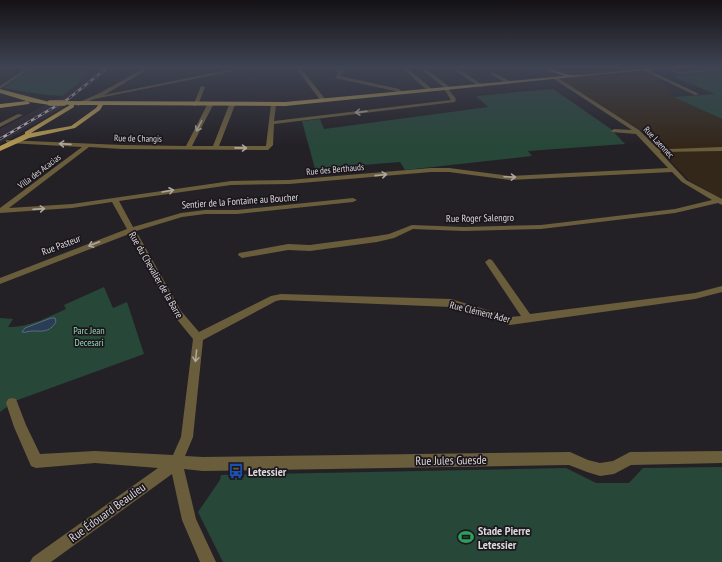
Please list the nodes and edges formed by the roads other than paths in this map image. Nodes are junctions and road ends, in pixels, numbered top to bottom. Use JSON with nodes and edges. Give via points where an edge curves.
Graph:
{"nodes":[{"id":1,"x":4,"y":93,"type":"edge"},
{"id":2,"x":115,"y":93,"type":"edge"},
{"id":3,"x":200,"y":93,"type":"edge"},
{"id":4,"x":318,"y":93,"type":"edge"},
{"id":5,"x":398,"y":93,"type":"edge"},
{"id":6,"x":449,"y":93,"type":"edge"},
{"id":7,"x":578,"y":93,"type":"edge"},
{"id":8,"x":102,"y":94,"type":"joint"},
{"id":9,"x":111,"y":94,"type":"junction"},
{"id":10,"x":0,"y":95,"type":"edge"},
{"id":11,"x":9,"y":97,"type":"junction"},
{"id":12,"x":95,"y":97,"type":"junction"},
{"id":13,"x":21,"y":99,"type":"junction"},
{"id":14,"x":323,"y":100,"type":"junction"},
{"id":15,"x":0,"y":102,"type":"edge"},
{"id":16,"x":89,"y":103,"type":"junction"},
{"id":17,"x":195,"y":104,"type":"junction"},
{"id":18,"x":210,"y":104,"type":"junction"},
{"id":19,"x":72,"y":105,"type":"junction"},
{"id":20,"x":232,"y":105,"type":"junction"},
{"id":21,"x":273,"y":105,"type":"junction"},
{"id":22,"x":0,"y":106,"type":"edge"},
{"id":23,"x":99,"y":107,"type":"junction"},
{"id":24,"x":20,"y":115,"type":"dead end"},
{"id":25,"x":272,"y":123,"type":"junction"},
{"id":26,"x":0,"y":125,"type":"edge"},
{"id":27,"x":614,"y":131,"type":"dead end"},
{"id":28,"x":638,"y":132,"type":"junction"},
{"id":29,"x":32,"y":133,"type":"junction"},
{"id":30,"x":8,"y":141,"type":"junction"},
{"id":31,"x":16,"y":141,"type":"junction"},
{"id":32,"x":0,"y":145,"type":"edge"},
{"id":33,"x":87,"y":146,"type":"junction"},
{"id":34,"x":188,"y":147,"type":"junction"},
{"id":35,"x":215,"y":148,"type":"junction"},
{"id":36,"x":722,"y":148,"type":"edge"},
{"id":37,"x":0,"y":149,"type":"edge"},
{"id":38,"x":655,"y":150,"type":"junction"},
{"id":39,"x":672,"y":170,"type":"junction"},
{"id":40,"x":353,"y":200,"type":"dead end"},
{"id":41,"x":115,"y":201,"type":"junction"},
{"id":42,"x":720,"y":202,"type":"edge"},
{"id":43,"x":0,"y":211,"type":"edge"},
{"id":44,"x":131,"y":230,"type":"junction"},
{"id":45,"x":242,"y":255,"type":"dead end"},
{"id":46,"x":489,"y":262,"type":"dead end"},
{"id":47,"x":0,"y":280,"type":"edge"},
{"id":48,"x":722,"y":289,"type":"edge"},
{"id":49,"x":528,"y":319,"type":"junction"},
{"id":50,"x":198,"y":338,"type":"junction"},
{"id":51,"x":12,"y":403,"type":"dead end"},
{"id":52,"x":722,"y":457,"type":"edge"},
{"id":53,"x":176,"y":463,"type":"junction"},
{"id":54,"x":38,"y":562,"type":"edge"},
{"id":55,"x":208,"y":562,"type":"edge"}],
"edges":[{"from":1,"to":13,"type":"main road"},
{"from":2,"to":9,"type":"street"},
{"from":3,"to":17,"type":"street"},
{"from":4,"to":14,"type":"street"},
{"from":5,"to":14,"type":"main road"},
{"from":6,"to":25,"type":"street","one_way":true,"via":[[454,101]]},
{"from":7,"to":28,"type":"street","name":"Rue Laennec"},
{"from":8,"to":9,"type":"street"},
{"from":8,"to":12,"type":"street"},
{"from":9,"to":12,"type":"street"},
{"from":10,"to":11,"type":"main road"},
{"from":11,"to":13,"type":"main road"},
{"from":11,"to":15,"type":"main road"},
{"from":12,"to":16,"type":"street"},
{"from":12,"to":19,"type":"street"},
{"from":13,"to":19,"type":"main road","bridge":true},
{"from":13,"to":22,"type":"main road"},
{"from":13,"to":22,"type":"main road"},
{"from":14,"to":21,"type":"main road"},
{"from":16,"to":19,"type":"main road"},
{"from":16,"to":23,"type":"main road"},
{"from":17,"to":18,"type":"main road"},
{"from":17,"to":23,"type":"main road","via":[[114,104]]},
{"from":18,"to":20,"type":"main road"},
{"from":18,"to":34,"type":"street","one_way":true},
{"from":19,"to":23,"type":"main road"},
{"from":19,"to":29,"type":"main road"},
{"from":20,"to":21,"type":"main road"},
{"from":20,"to":35,"type":"street"},
{"from":21,"to":25,"type":"street"},
{"from":23,"to":29,"type":"main road","via":[[73,127]]},
{"from":24,"to":26,"type":"street"},
{"from":35,"to":25,"type":"street","name":"Rue de Changis","one_way":true,"via":[[267,148],[270,145]]},
{"from":27,"to":28,"type":"street"},
{"from":28,"to":38,"type":"street","name":"Rue Laennec"},
{"from":29,"to":30,"type":"main road"},
{"from":29,"to":31,"type":"main road"},
{"from":30,"to":31,"type":"street","name":"Rue de Changis"},
{"from":30,"to":32,"type":"main road"},
{"from":33,"to":31,"type":"street","name":"Rue de Changis","one_way":true},
{"from":31,"to":37,"type":"main road"},
{"from":33,"to":34,"type":"street","name":"Rue de Changis"},
{"from":33,"to":43,"type":"street","name":"Villa des Acacias"},
{"from":34,"to":35,"type":"street","name":"Rue de Changis"},
{"from":36,"to":38,"type":"street"},
{"from":38,"to":39,"type":"street","name":"Rue Laennec"},
{"from":41,"to":39,"type":"street","name":"Rue des Berthauds","one_way":true,"via":[[231,182],[304,181],[431,170],[510,178]]},
{"from":39,"to":42,"type":"street","name":"Rue Laennec","via":[[684,181]]},
{"from":40,"to":44,"type":"street","name":"Sentier de la Fontaine au Boucher","via":[[181,215]]},
{"from":43,"to":41,"type":"street","name":"Rue des Berthauds","one_way":true},
{"from":41,"to":44,"type":"street","name":"Rue du Chevalier de la Barre"},
{"from":42,"to":45,"type":"street","name":"Rue Roger Salengro","via":[[675,211],[541,227],[412,227],[377,239],[310,248],[288,247]]},
{"from":44,"to":47,"type":"street","name":"Rue Pasteur","one_way":true},
{"from":44,"to":50,"type":"street","name":"Rue du Chevalier de la Barre","via":[[178,314]]},
{"from":46,"to":49,"type":"street"},
{"from":48,"to":49,"type":"street","name":"Rue Clément Ader","via":[[696,296]]},
{"from":49,"to":50,"type":"street","name":"Rue Clément Ader","via":[[510,321],[451,303],[281,297],[274,298]]},
{"from":50,"to":53,"type":"street","one_way":true,"via":[[187,437]]},
{"from":51,"to":53,"type":"street","name":"Rue Jules Guesde","via":[[36,461],[95,457]]},
{"from":52,"to":53,"type":"street","name":"Rue Jules Guesde","via":[[630,459],[606,470],[587,467],[570,458]]},
{"from":53,"to":54,"type":"street","name":"Rue Édouard Beaulieu"},
{"from":53,"to":55,"type":"street","via":[[189,520]]}]}
